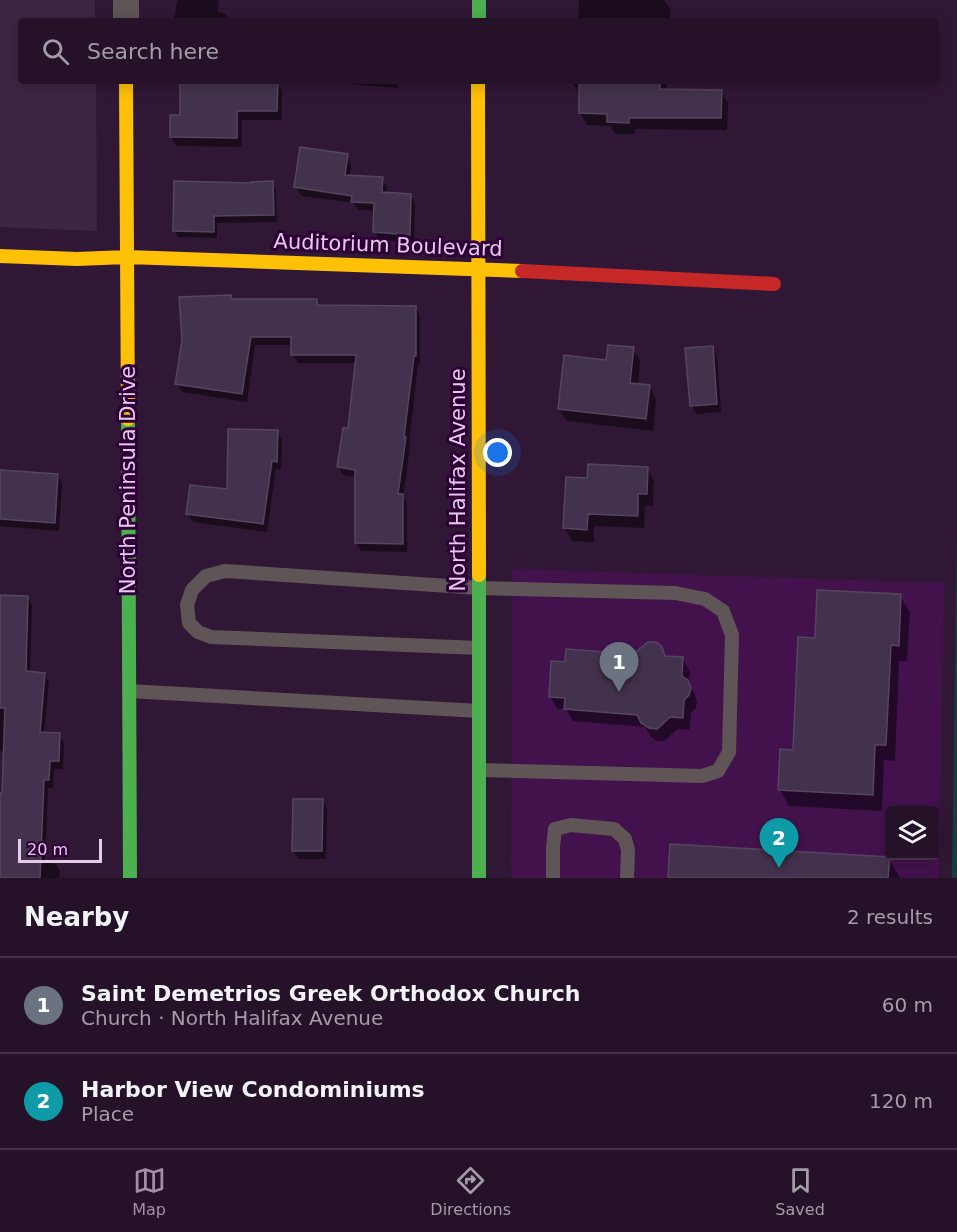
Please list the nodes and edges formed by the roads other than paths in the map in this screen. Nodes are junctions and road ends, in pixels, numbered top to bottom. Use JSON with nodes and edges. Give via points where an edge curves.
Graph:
{"nodes":[{"id":1,"x":126,"y":0,"type":"edge"},
{"id":2,"x":479,"y":0,"type":"edge"},
{"id":3,"x":126,"y":18,"type":"edge"},
{"id":4,"x":479,"y":18,"type":"edge"},
{"id":5,"x":126,"y":84,"type":"edge"},
{"id":6,"x":478,"y":84,"type":"edge"},
{"id":7,"x":0,"y":256,"type":"edge"},
{"id":8,"x":127,"y":257,"type":"junction"},
{"id":9,"x":478,"y":269,"type":"junction"},
{"id":10,"x":774,"y":284,"type":"dead end"},
{"id":11,"x":479,"y":588,"type":"junction"},
{"id":12,"x":479,"y":648,"type":"junction"},
{"id":13,"x":129,"y":691,"type":"junction"},
{"id":14,"x":479,"y":711,"type":"junction"},
{"id":15,"x":479,"y":770,"type":"junction"},
{"id":16,"x":130,"y":878,"type":"edge"},
{"id":17,"x":479,"y":878,"type":"edge"},
{"id":18,"x":553,"y":878,"type":"edge"},
{"id":19,"x":627,"y":878,"type":"edge"}],
"edges":[{"from":1,"to":3,"type":"street"},
{"from":2,"to":4,"type":"street"},
{"from":5,"to":8,"type":"street","name":"North Peninsula Drive"},
{"from":6,"to":9,"type":"street","name":"North Halifax Avenue"},
{"from":7,"to":8,"type":"street","name":"Auditorium Boulevard"},
{"from":8,"to":9,"type":"street","name":"Auditorium Boulevard"},
{"from":8,"to":13,"type":"street","name":"North Peninsula Drive"},
{"from":9,"to":10,"type":"street","name":"Auditorium Boulevard"},
{"from":9,"to":11,"type":"street","name":"North Halifax Avenue"},
{"from":11,"to":12,"type":"street","name":"North Halifax Avenue"},
{"from":11,"to":12,"type":"lane","via":[[225,571],[206,576],[192,590],[187,605],[189,623],[211,637]]},
{"from":11,"to":15,"type":"lane","via":[[675,593],[705,599],[723,611],[732,635],[729,752],[718,771],[702,776]]},
{"from":12,"to":14,"type":"street","name":"North Halifax Avenue"},
{"from":13,"to":14,"type":"lane"},
{"from":13,"to":16,"type":"street","name":"North Peninsula Drive"},
{"from":14,"to":15,"type":"street","name":"North Halifax Avenue"},
{"from":15,"to":17,"type":"street","name":"North Halifax Avenue"},
{"from":18,"to":19,"type":"lane","via":[[555,829],[571,825],[615,829],[625,839],[628,850]]}]}
